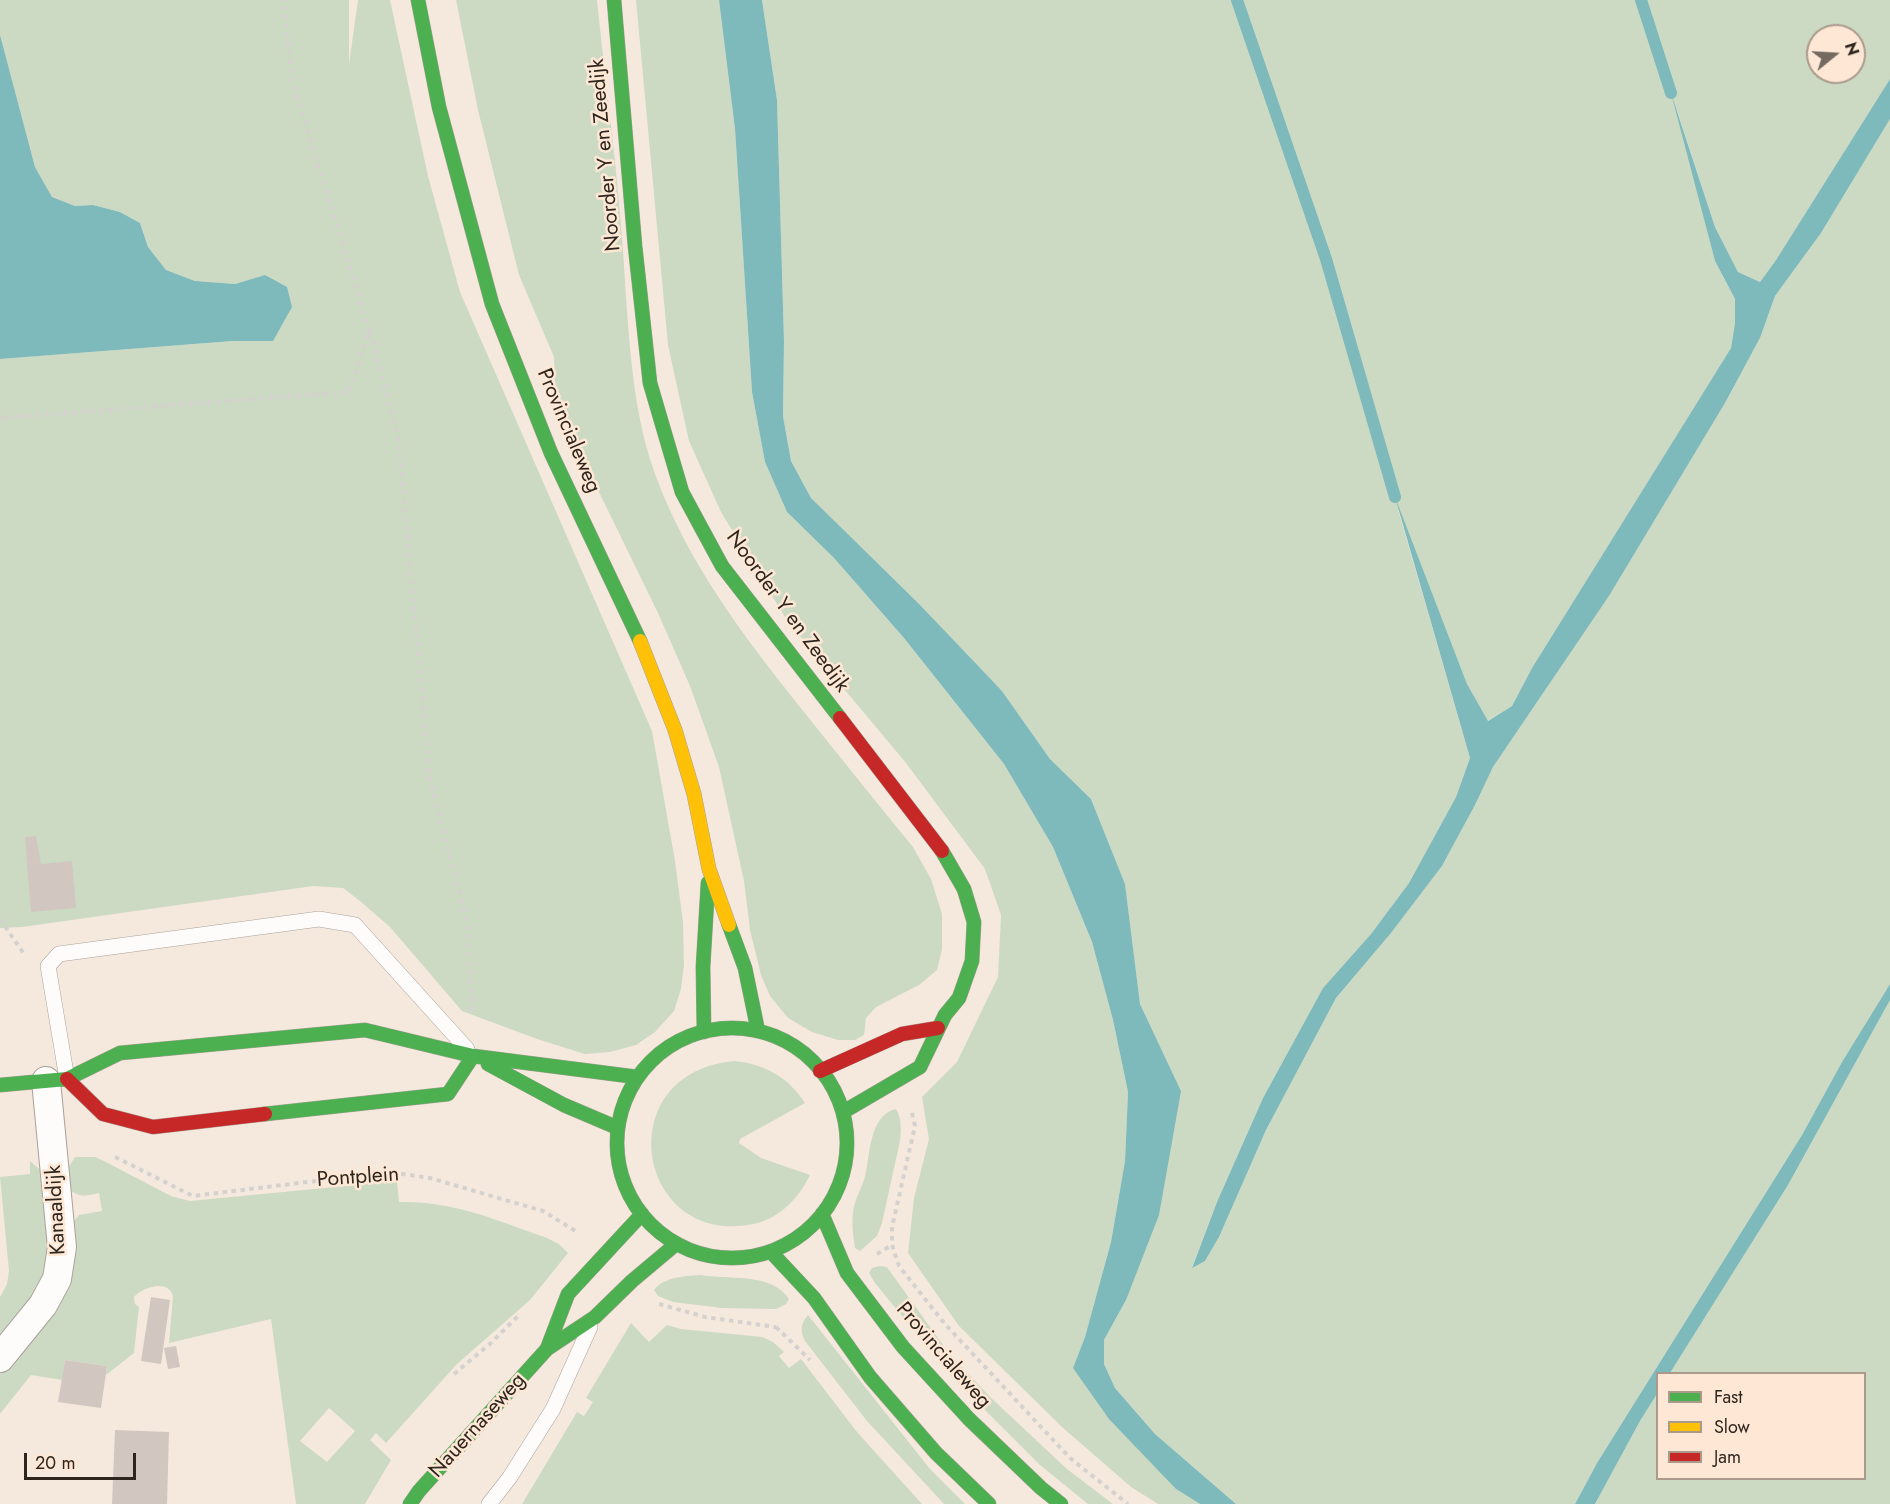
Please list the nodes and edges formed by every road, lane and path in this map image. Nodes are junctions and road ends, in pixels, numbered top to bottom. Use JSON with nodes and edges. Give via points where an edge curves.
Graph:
{"nodes":[{"id":1,"x":284,"y":0,"type":"edge"},
{"id":2,"x":418,"y":0,"type":"edge"},
{"id":3,"x":614,"y":0,"type":"edge"},
{"id":4,"x":369,"y":331,"type":"junction"},
{"id":5,"x":0,"y":418,"type":"edge"},
{"id":6,"x":709,"y":869,"type":"junction"},
{"id":7,"x":938,"y":1028,"type":"junction"},
{"id":8,"x":758,"y":1031,"type":"junction"},
{"id":9,"x":704,"y":1032,"type":"junction"},
{"id":10,"x":473,"y":1056,"type":"junction"},
{"id":11,"x":820,"y":1071,"type":"junction"},
{"id":12,"x":637,"y":1077,"type":"junction"},
{"id":13,"x":56,"y":1080,"type":"junction"},
{"id":14,"x":894,"y":1082,"type":"junction"},
{"id":15,"x":0,"y":1085,"type":"edge"},
{"id":16,"x":843,"y":1112,"type":"junction"},
{"id":17,"x":618,"y":1128,"type":"junction"},
{"id":18,"x":110,"y":1154,"type":"dead end"},
{"id":19,"x":642,"y":1214,"type":"junction"},
{"id":20,"x":822,"y":1214,"type":"junction"},
{"id":21,"x":676,"y":1244,"type":"junction"},
{"id":22,"x":604,"y":1252,"type":"junction"},
{"id":23,"x":771,"y":1252,"type":"junction"},
{"id":24,"x":632,"y":1281,"type":"junction"},
{"id":25,"x":594,"y":1317,"type":"junction"},
{"id":26,"x":776,"y":1327,"type":"dead end"},
{"id":27,"x":547,"y":1349,"type":"junction"},
{"id":28,"x":0,"y":1358,"type":"edge"},
{"id":29,"x":410,"y":1504,"type":"edge"},
{"id":30,"x":489,"y":1504,"type":"edge"},
{"id":31,"x":989,"y":1504,"type":"edge"},
{"id":32,"x":1061,"y":1504,"type":"edge"},
{"id":33,"x":1128,"y":1504,"type":"edge"}],
"edges":[{"from":1,"to":4,"type":"path","via":[[292,80]]},
{"from":2,"to":6,"type":"main road","name":"Provincialeweg","via":[[439,107],[492,304],[551,453],[608,571],[675,730],[694,794]]},
{"from":3,"to":7,"type":"main road","name":"Noorder Y en Zeedijk","via":[[650,383],[682,492],[722,566],[943,852],[964,889],[974,922],[972,961],[959,998]]},
{"from":4,"to":5,"type":"path","via":[[349,392]]},
{"from":4,"to":10,"type":"path","via":[[398,438],[430,779],[467,922]]},
{"from":6,"to":8,"type":"main road","name":"Provincialeweg","via":[[745,968]]},
{"from":6,"to":9,"type":"main road","name":"Provincialeweg"},
{"from":7,"to":11,"type":"main road","via":[[902,1034]]},
{"from":7,"to":14,"type":"main road","name":"Noorder Y en Zeedijk","via":[[920,1066]]},
{"from":8,"to":9,"type":"main road","via":[[726,1028]]},
{"from":8,"to":11,"type":"main road","via":[[790,1044]]},
{"from":9,"to":12,"type":"main road","via":[[664,1050]]},
{"from":10,"to":12,"type":"main road"},
{"from":10,"to":13,"type":"main road","via":[[365,1030],[120,1053]]},
{"from":10,"to":13,"type":"main road","via":[[448,1094],[153,1127],[102,1114]]},
{"from":10,"to":13,"type":"lane","via":[[355,925],[319,919],[59,954],[48,966]]},
{"from":10,"to":17,"type":"main road","via":[[564,1105]]},
{"from":11,"to":16,"type":"main road"},
{"from":12,"to":17,"type":"main road"},
{"from":13,"to":15,"type":"main road"},
{"from":13,"to":28,"type":"street","name":"Kanaaldijk","via":[[54,1151],[62,1247],[57,1279],[43,1305]]},
{"from":14,"to":16,"type":"main road","name":"Noorder Y en Zeedijk"},
{"from":14,"to":33,"type":"path","name":"Provincialeweg","via":[[911,1109],[915,1126],[895,1209],[892,1245],[899,1266],[944,1323],[1070,1458]]},
{"from":16,"to":20,"type":"main road","via":[[846,1155],[842,1176]]},
{"from":17,"to":19,"type":"main road","via":[[617,1155],[624,1182]]},
{"from":18,"to":22,"type":"path","name":"Pontplein","via":[[193,1196],[389,1172],[430,1178],[543,1211]]},
{"from":19,"to":21,"type":"main road"},
{"from":19,"to":22,"type":"main road","name":"Nauernaseweg"},
{"from":20,"to":23,"type":"main road","via":[[799,1237]]},
{"from":20,"to":32,"type":"main road","name":"Provincialeweg","via":[[847,1273],[903,1347],[969,1419]]},
{"from":21,"to":23,"type":"main road","via":[[709,1257],[741,1258]]},
{"from":21,"to":24,"type":"main road","name":"Nauernaseweg"},
{"from":22,"to":27,"type":"main road","name":"Nauernaseweg","via":[[568,1294]]},
{"from":23,"to":31,"type":"main road","via":[[814,1298],[870,1377],[936,1453]]},
{"from":24,"to":25,"type":"main road","name":"Nauernaseweg"},
{"from":24,"to":26,"type":"path","via":[[658,1304],[705,1317]]},
{"from":25,"to":27,"type":"main road","name":"Nauernaseweg"},
{"from":25,"to":30,"type":"lane","name":"Nauernaseweg","via":[[553,1409]]},
{"from":27,"to":29,"type":"main road","name":"Nauernaseweg"}]}
